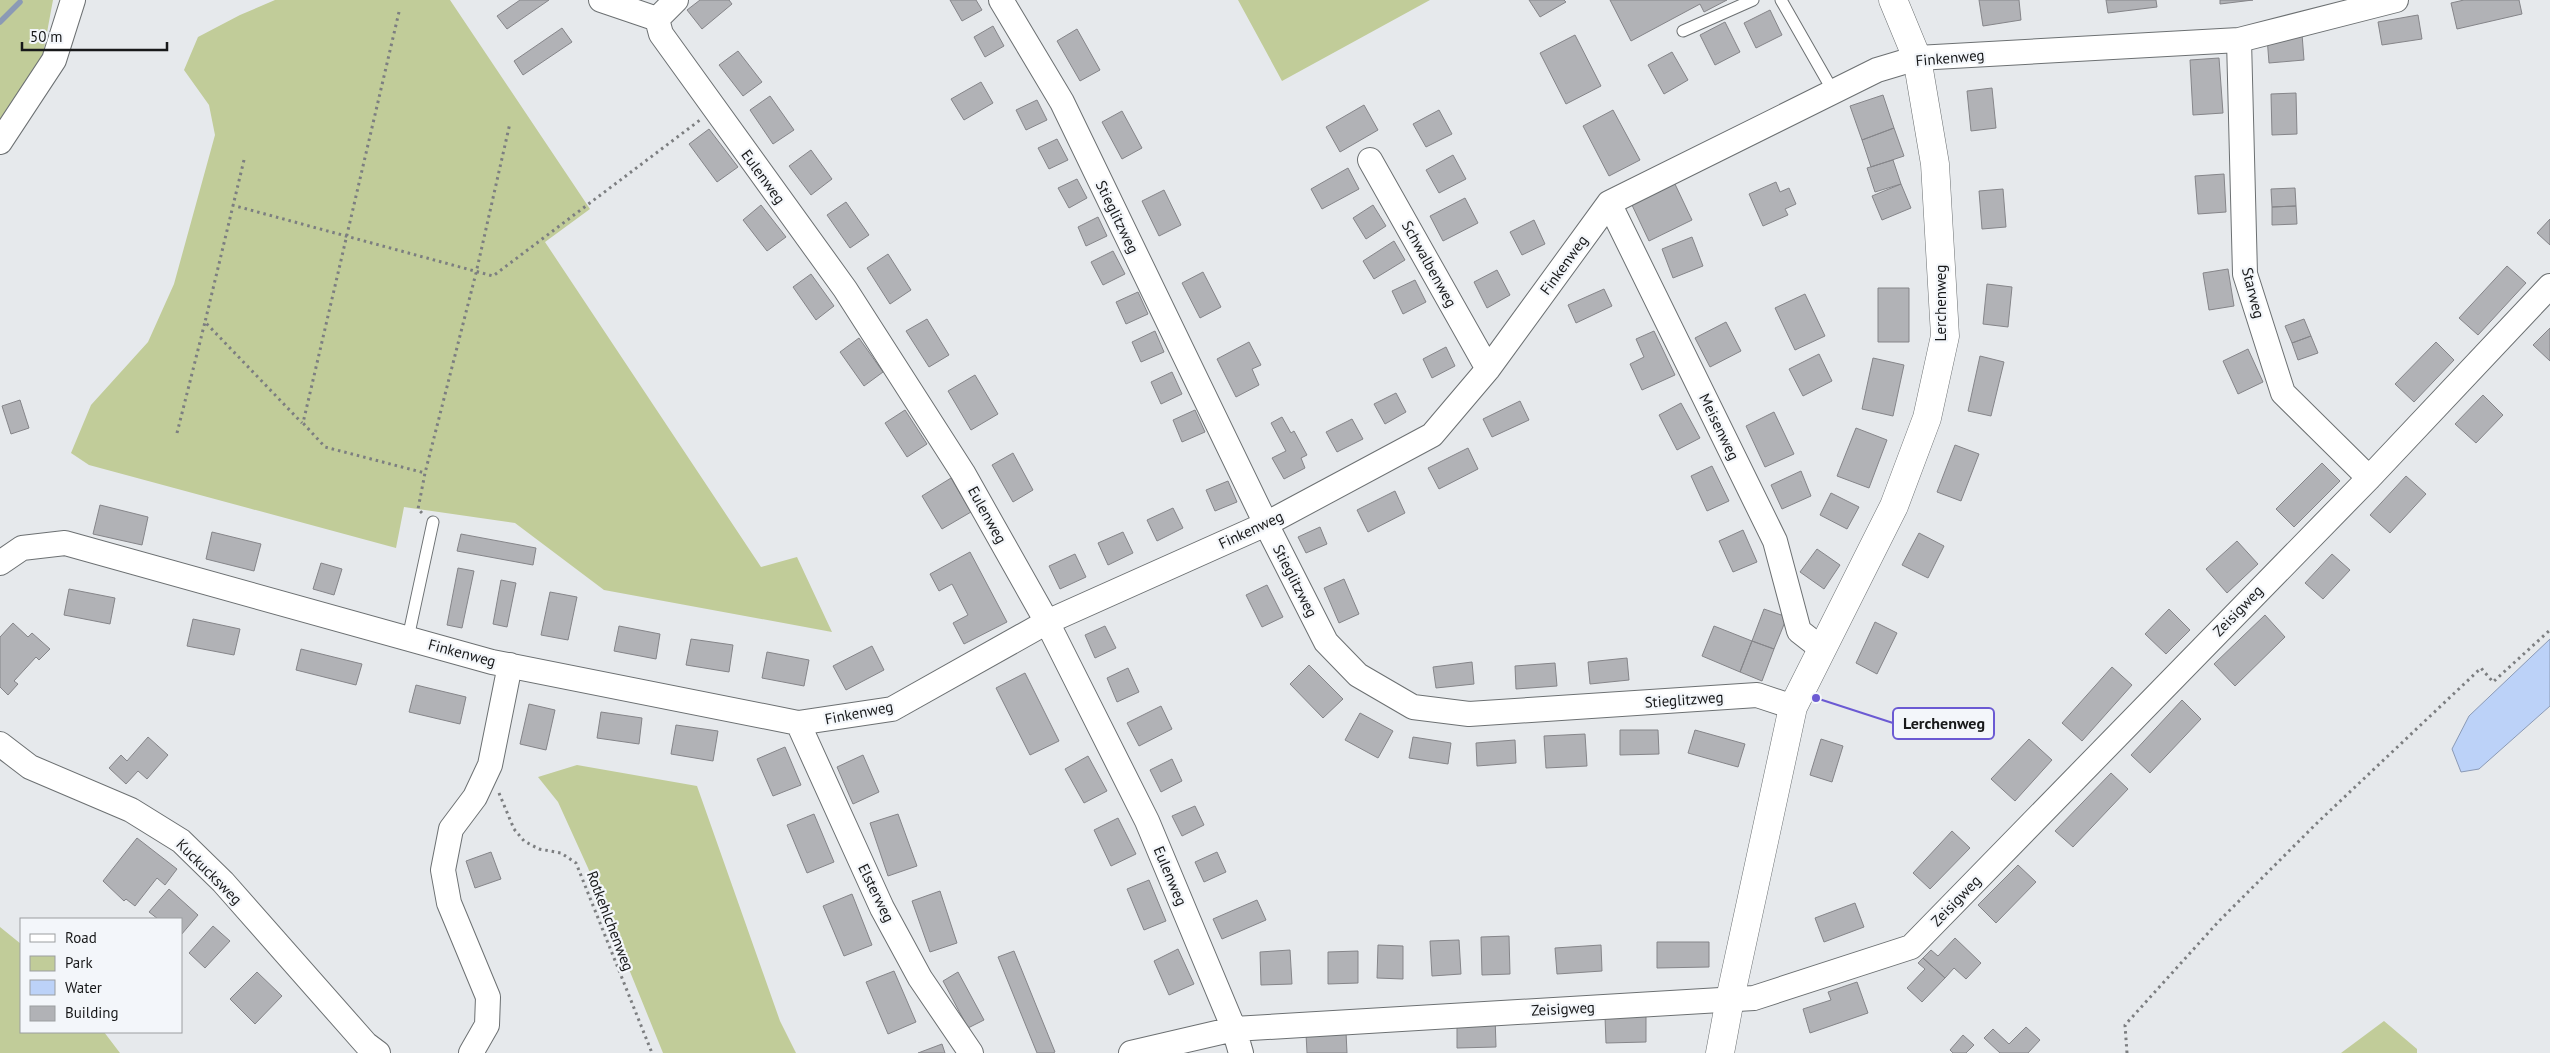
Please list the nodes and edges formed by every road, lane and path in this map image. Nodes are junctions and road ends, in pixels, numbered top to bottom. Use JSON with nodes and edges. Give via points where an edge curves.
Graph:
{"nodes":[{"id":1,"x":73,"y":0,"type":"edge"},
{"id":2,"x":602,"y":0,"type":"edge"},
{"id":3,"x":676,"y":0,"type":"edge"},
{"id":4,"x":1001,"y":0,"type":"edge"},
{"id":5,"x":1753,"y":0,"type":"edge"},
{"id":6,"x":1781,"y":0,"type":"edge"},
{"id":7,"x":1893,"y":0,"type":"edge"},
{"id":8,"x":2396,"y":0,"type":"edge"},
{"id":9,"x":399,"y":12,"type":"dead end"},
{"id":10,"x":657,"y":19,"type":"junction"},
{"id":11,"x":1683,"y":30,"type":"dead end"},
{"id":12,"x":2238,"y":40,"type":"junction"},
{"id":13,"x":1916,"y":58,"type":"junction"},
{"id":14,"x":1833,"y":92,"type":"junction"},
{"id":15,"x":714,"y":110,"type":"junction"},
{"id":16,"x":510,"y":123,"type":"dead end"},
{"id":17,"x":0,"y":142,"type":"edge"},
{"id":18,"x":244,"y":160,"type":"dead end"},
{"id":19,"x":1370,"y":160,"type":"dead end"},
{"id":20,"x":1609,"y":203,"type":"junction"},
{"id":21,"x":232,"y":205,"type":"junction"},
{"id":22,"x":346,"y":236,"type":"junction"},
{"id":23,"x":476,"y":273,"type":"junction"},
{"id":24,"x":2550,"y":286,"type":"edge"},
{"id":25,"x":204,"y":322,"type":"junction"},
{"id":26,"x":1488,"y":369,"type":"junction"},
{"id":27,"x":303,"y":423,"type":"junction"},
{"id":28,"x":177,"y":433,"type":"dead end"},
{"id":29,"x":425,"y":473,"type":"junction"},
{"id":30,"x":2369,"y":478,"type":"junction"},
{"id":31,"x":433,"y":522,"type":"joint"},
{"id":32,"x":1266,"y":524,"type":"junction"},
{"id":33,"x":0,"y":563,"type":"edge"},
{"id":34,"x":1047,"y":622,"type":"junction"},
{"id":35,"x":2550,"y":630,"type":"edge"},
{"id":36,"x":408,"y":638,"type":"junction"},
{"id":37,"x":1822,"y":649,"type":"junction"},
{"id":38,"x":510,"y":665,"type":"junction"},
{"id":39,"x":1793,"y":707,"type":"junction"},
{"id":40,"x":798,"y":723,"type":"junction"},
{"id":41,"x":0,"y":744,"type":"edge"},
{"id":42,"x":483,"y":780,"type":"junction"},
{"id":43,"x":1730,"y":999,"type":"junction"},
{"id":44,"x":1234,"y":1029,"type":"junction"},
{"id":45,"x":378,"y":1053,"type":"edge"},
{"id":46,"x":471,"y":1053,"type":"edge"},
{"id":47,"x":652,"y":1053,"type":"edge"},
{"id":48,"x":971,"y":1053,"type":"edge"},
{"id":49,"x":1131,"y":1053,"type":"edge"},
{"id":50,"x":1241,"y":1053,"type":"edge"},
{"id":51,"x":1720,"y":1053,"type":"edge"},
{"id":52,"x":2126,"y":1053,"type":"edge"}],
"edges":[{"from":1,"to":17,"type":"street","via":[[54,60]]},
{"from":2,"to":10,"type":"street"},
{"from":3,"to":10,"type":"street"},
{"from":4,"to":32,"type":"street","name":"Stieglitzweg","via":[[1062,102]]},
{"from":5,"to":11,"type":"lane"},
{"from":6,"to":14,"type":"lane"},
{"from":7,"to":13,"type":"street","name":"Lerchenweg"},
{"from":8,"to":12,"type":"street","name":"Finkenweg"},
{"from":9,"to":22,"type":"path"},
{"from":10,"to":15,"type":"street","name":"Eulenweg","via":[[661,34]]},
{"from":12,"to":13,"type":"street","name":"Finkenweg"},
{"from":12,"to":30,"type":"street","name":"Starweg","via":[[2245,274],[2283,392]]},
{"from":13,"to":14,"type":"street","name":"Finkenweg","via":[[1877,70]]},
{"from":13,"to":37,"type":"street","name":"Lerchenweg","via":[[1935,164],[1945,336],[1927,418],[1894,506]]},
{"from":14,"to":20,"type":"street","name":"Finkenweg"},
{"from":15,"to":23,"type":"path","via":[[492,276]]},
{"from":15,"to":34,"type":"street","name":"Eulenweg","via":[[850,297],[963,473]]},
{"from":16,"to":23,"type":"path"},
{"from":18,"to":21,"type":"path"},
{"from":19,"to":26,"type":"street","name":"Schwalbenweg"},
{"from":20,"to":26,"type":"street","name":"Finkenweg"},
{"from":20,"to":37,"type":"street","name":"Meisenweg","via":[[1775,541],[1799,631]]},
{"from":21,"to":22,"type":"path"},
{"from":21,"to":25,"type":"path"},
{"from":22,"to":23,"type":"path"},
{"from":22,"to":27,"type":"path"},
{"from":23,"to":29,"type":"path"},
{"from":24,"to":30,"type":"street","name":"Zeisigweg"},
{"from":25,"to":27,"type":"path"},
{"from":25,"to":28,"type":"path"},
{"from":26,"to":32,"type":"street","name":"Finkenweg","via":[[1432,435]]},
{"from":27,"to":29,"type":"path","via":[[325,447]]},
{"from":29,"to":31,"type":"path","via":[[418,510]]},
{"from":30,"to":43,"type":"street","name":"Zeisigweg","via":[[1911,947],[1754,998]]},
{"from":31,"to":36,"type":"lane"},
{"from":32,"to":34,"type":"street","name":"Finkenweg"},
{"from":32,"to":39,"type":"street","name":"Stieglitzweg","via":[[1326,642],[1358,675],[1413,707],[1469,714],[1757,695]]},
{"from":33,"to":36,"type":"street","name":"Finkenweg","via":[[22,548],[66,543]]},
{"from":34,"to":40,"type":"street","name":"Finkenweg","via":[[892,709]]},
{"from":34,"to":44,"type":"street","name":"Eulenweg","via":[[1147,821]]},
{"from":35,"to":52,"type":"path","via":[[2493,682],[2481,668],[2311,829],[2220,921],[2126,1025]]},
{"from":36,"to":38,"type":"street","name":"Finkenweg"},
{"from":37,"to":39,"type":"street","name":"Lerchenweg"},
{"from":38,"to":40,"type":"street","name":"Finkenweg"},
{"from":38,"to":42,"type":"street","via":[[492,756]]},
{"from":39,"to":43,"type":"street","name":"Lerchenweg"},
{"from":40,"to":48,"type":"street","name":"Elsterweg","via":[[882,908],[920,978]]},
{"from":41,"to":45,"type":"street","name":"Kuckucksweg","via":[[30,767],[131,810],[181,841],[224,882],[366,1044]]},
{"from":42,"to":46,"type":"street","via":[[475,797],[451,829],[443,870],[449,904],[488,997],[487,1025]]},
{"from":42,"to":47,"type":"path","name":"Rotkehlchenweg","via":[[500,794],[514,829],[524,841],[561,853],[576,863]]},
{"from":43,"to":44,"type":"street","name":"Zeisigweg"},
{"from":43,"to":51,"type":"street","name":"Lerchenweg"},
{"from":44,"to":49,"type":"street","name":"Zeisigweg"},
{"from":44,"to":50,"type":"street","name":"Eulenweg"}]}
